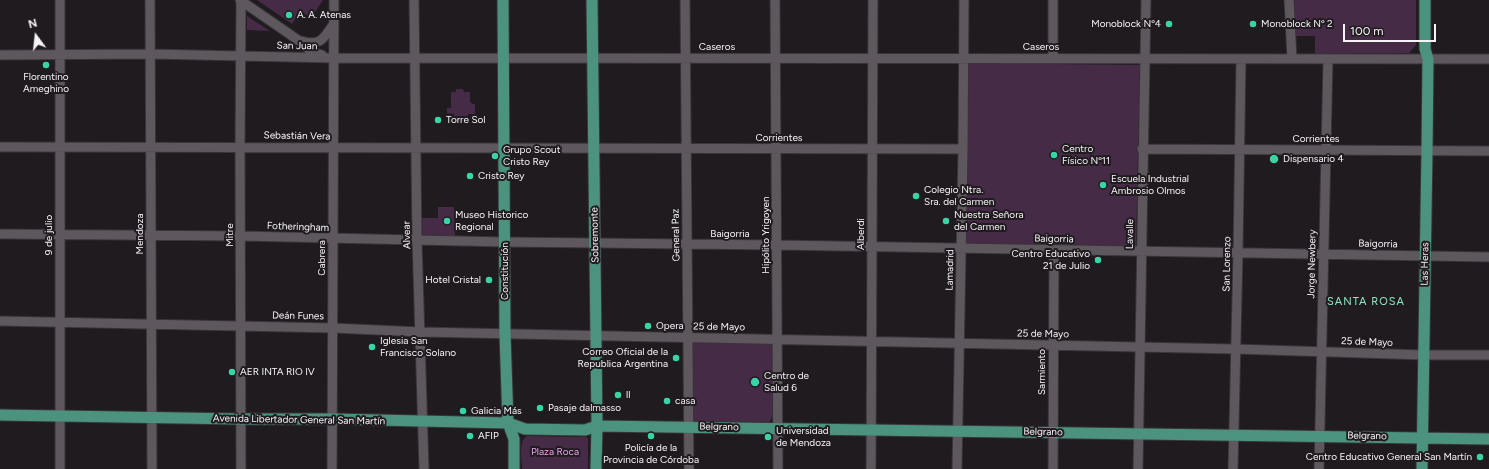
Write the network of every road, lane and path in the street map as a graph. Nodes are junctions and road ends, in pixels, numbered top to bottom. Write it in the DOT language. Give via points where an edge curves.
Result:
graph roads {
  1 [pos="60,0"];
  2 [pos="150,0"];
  3 [pos="240,0"];
  4 [pos="334,0"];
  5 [pos="414,0"];
  6 [pos="503,0"];
  7 [pos="592,0"];
  8 [pos="685,0"];
  9 [pos="775,0"];
  10 [pos="873,0"];
  11 [pos="964,0"];
  12 [pos="1053,0"];
  13 [pos="1146,0"];
  14 [pos="1289,0"];
  15 [pos="1425,0"];
  16 [pos="1432,0"];
  17 [pos="334,24"];
  18 [pos="298,40"];
  19 [pos="151,54"];
  20 [pos="0,55"];
  21 [pos="59,55"];
  22 [pos="241,56"];
  23 [pos="415,57"];
  24 [pos="504,57"];
  25 [pos="593,57"];
  26 [pos="776,57"];
  27 [pos="333,58"];
  28 [pos="686,58"];
  29 [pos="873,58"];
  30 [pos="963,58"];
  31 [pos="1053,58"];
  32 [pos="1145,58"];
  33 [pos="1428,58"];
  34 [pos="1489,58"];
  35 [pos="1241,59"];
  36 [pos="1292,59"];
  37 [pos="1328,59"];
  38 [pos="151,146"];
  39 [pos="240,146"];
  40 [pos="0,147"];
  41 [pos="59,147"];
  42 [pos="332,148"];
  43 [pos="417,148"];
  44 [pos="504,148"];
  45 [pos="594,148"];
  46 [pos="686,148"];
  47 [pos="776,148"];
  48 [pos="872,149"];
  49 [pos="963,149"];
  50 [pos="1142,149"];
  51 [pos="1239,149"];
  52 [pos="1326,150"];
  53 [pos="1427,151"];
  54 [pos="1489,151"];
  55 [pos="0,234"];
  56 [pos="60,235"];
  57 [pos="151,236"];
  58 [pos="241,236"];
  59 [pos="333,239"];
  60 [pos="417,240"];
  61 [pos="505,242"];
  62 [pos="595,243"];
  63 [pos="688,244"];
  64 [pos="777,245"];
  65 [pos="872,247"];
  66 [pos="961,249"];
  67 [pos="1054,250"];
  68 [pos="1141,251"];
  69 [pos="1238,252"];
  70 [pos="1323,255"];
  71 [pos="1426,256"];
  72 [pos="1489,257"];
  73 [pos="0,321"];
  74 [pos="60,322"];
  75 [pos="151,324"];
  76 [pos="242,326"];
  77 [pos="333,328"];
  78 [pos="421,332"];
  79 [pos="505,334"];
  80 [pos="596,335"];
  81 [pos="688,338"];
  82 [pos="776,340"];
  83 [pos="871,342"];
  84 [pos="959,344"];
  85 [pos="1053,345"];
  86 [pos="1140,347"];
  87 [pos="1235,349"];
  88 [pos="1322,351"];
  89 [pos="1424,355"];
  90 [pos="1489,355"];
  91 [pos="0,415"];
  92 [pos="60,415"];
  93 [pos="152,418"];
  94 [pos="241,419"];
  95 [pos="333,419"];
  96 [pos="423,422"];
  97 [pos="508,423"];
  98 [pos="597,426"];
  99 [pos="689,427"];
  100 [pos="778,428"];
  101 [pos="871,430"];
  102 [pos="958,430"];
  103 [pos="1054,432"];
  104 [pos="1138,434"];
  105 [pos="1234,435"];
  106 [pos="1319,436"];
  107 [pos="1422,437"];
  108 [pos="1489,439"];
  109 [pos="60,469"];
  110 [pos="152,469"];
  111 [pos="241,469"];
  112 [pos="332,469"];
  113 [pos="424,469"];
  114 [pos="514,469"];
  115 [pos="596,469"];
  116 [pos="689,469"];
  117 [pos="778,469"];
  118 [pos="871,469"];
  119 [pos="957,469"];
  120 [pos="1053,469"];
  121 [pos="1138,469"];
  122 [pos="1233,469"];
  123 [pos="1319,469"];
  124 [pos="1422,469"];
  1 -- 21 [label="street, 9 de julio"];
  2 -- 19 [label="street, Mendoza"];
  3 -- 18 [label="street"];
  3 -- 22 [label="street, Mitre"];
  4 -- 17 [label="street, Cabrera"];
  5 -- 23 [label="street, Alvear"];
  6 -- 24 [label="main road, Constitución"];
  7 -- 25 [label="main road, Sobremonte"];
  8 -- 28 [label="street, General Paz"];
  9 -- 26 [label="street, Hipólito Yrigoyen"];
  10 -- 29 [label="street, Alberdi"];
  11 -- 30 [label="street, Lamadrid"];
  12 -- 31 [label="street"];
  13 -- 32 [label="street, Lavalle"];
  14 -- 36 [label="street"];
  15 -- 33 [label="main road, Las Heras" via="1424,49"];
  16 -- 33 [label="main road, Las Heras" via="1432,49"];
  17 -- 18 [label="street" via="319,42 313,44"];
  17 -- 27 [label="street, Cabrera"];
  18 -- 27 [label="street" via="312,52"];
  19 -- 21 [label="street, San Juan"];
  19 -- 22 [label="street, San Juan"];
  19 -- 38 [label="street, Mendoza"];
  20 -- 21 [label="street, San Juan"];
  21 -- 41 [label="street, 9 de julio"];
  22 -- 27 [label="street, San Juan"];
  22 -- 39 [label="street, Mitre"];
  23 -- 24 [label="street, San Juan"];
  23 -- 27 [label="street, San Juan"];
  23 -- 43 [label="street, Alvear"];
  24 -- 25 [label="street, San Juan"];
  24 -- 44 [label="main road, Constitución"];
  25 -- 28 [label="street, Caseros"];
  25 -- 45 [label="main road, Sobremonte"];
  26 -- 28 [label="street, Caseros"];
  26 -- 29 [label="street, Caseros"];
  26 -- 47 [label="street, Hipólito Yrigoyen"];
  27 -- 42 [label="street, Cabrera"];
  28 -- 46 [label="street, General Paz"];
  29 -- 30 [label="street, Caseros"];
  29 -- 48 [label="street, Alberdi"];
  30 -- 31 [label="street, Caseros"];
  30 -- 49 [label="street, Lamadrid"];
  31 -- 32 [label="street, Caseros"];
  32 -- 35 [label="street, Caseros"];
  32 -- 50 [label="street, Lavalle"];
  33 -- 34 [label="street, Caseros"];
  33 -- 37 [label="street, Caseros"];
  33 -- 53 [label="main road, Las Heras"];
  35 -- 36 [label="street, Caseros"];
  35 -- 51 [label="street, San Lorenzo"];
  36 -- 37 [label="street, Caseros"];
  37 -- 52 [label="street, Jorge Newbery"];
  38 -- 39 [label="street, Sebastián Vera"];
  38 -- 41 [label="street, Sebastián Vera"];
  38 -- 57 [label="street, Mendoza"];
  39 -- 42 [label="street, Sebastián Vera"];
  39 -- 58 [label="street, Mitre"];
  40 -- 41 [label="street, Sebastián Vera"];
  41 -- 56 [label="street, 9 de julio"];
  42 -- 43 [label="street, Sebastián Vera"];
  42 -- 59 [label="street, Cabrera"];
  43 -- 44 [label="street, Sebastián Vera"];
  43 -- 60 [label="street, Alvear"];
  44 -- 45 [label="street, Sebastián Vera"];
  44 -- 61 [label="main road, Constitución"];
  45 -- 46 [label="street, Corrientes"];
  45 -- 62 [label="main road, Sobremonte"];
  46 -- 47 [label="street, Corrientes"];
  46 -- 63 [label="street, General Paz"];
  47 -- 48 [label="street, Corrientes"];
  47 -- 64 [label="street, Hipólito Yrigoyen"];
  48 -- 49 [label="street, Corrientes"];
  48 -- 65 [label="street, Alberdi"];
  49 -- 66 [label="street, Lamadrid"];
  50 -- 51 [label="street, Corrientes"];
  50 -- 68 [label="street, Lavalle"];
  51 -- 52 [label="street, Corrientes"];
  51 -- 69 [label="street, San Lorenzo"];
  52 -- 53 [label="street, Corrientes"];
  52 -- 70 [label="street, Jorge Newbery"];
  53 -- 54 [label="street, Corrientes"];
  53 -- 71 [label="main road, Las Heras"];
  55 -- 56 [label="street, Fotheringham"];
  56 -- 57 [label="street, Fotheringham"];
  56 -- 74 [label="street, 9 de julio"];
  57 -- 58 [label="street, Fotheringham"];
  57 -- 75 [label="street, Mendoza"];
  58 -- 59 [label="street, Fotheringham"];
  58 -- 76 [label="street, Mitre"];
  59 -- 60 [label="street, Fotheringham"];
  59 -- 77 [label="street, Cabrera"];
  60 -- 61 [label="street, Fotheringham"];
  60 -- 78 [label="street, Alvear"];
  61 -- 62 [label="street, Fotheringham"];
  61 -- 79 [label="main road, Constitución"];
  62 -- 63 [label="street, Baigorria"];
  62 -- 80 [label="main road, Sobremonte"];
  63 -- 64 [label="street, Baigorria"];
  63 -- 81 [label="street, General Paz"];
  64 -- 65 [label="street, Baigorria"];
  64 -- 82 [label="street, Hipólito Yrigoyen"];
  65 -- 66 [label="street, Baigorria"];
  65 -- 83 [label="street, Alberdi"];
  66 -- 67 [label="street, Baigorria"];
  66 -- 84 [label="street, Lamadrid"];
  67 -- 68 [label="street, Baigorria"];
  67 -- 85 [label="street, Sarmiento"];
  68 -- 69 [label="street, Baigorria"];
  68 -- 86 [label="street, Lavalle"];
  69 -- 70 [label="street, Baigorria"];
  69 -- 87 [label="street, San Lorenzo"];
  70 -- 71 [label="street, Baigorria"];
  70 -- 88 [label="street, Jorge Newbery"];
  71 -- 72 [label="street, Baigorria"];
  71 -- 89 [label="main road, Las Heras"];
  73 -- 74 [label="street, Deán Funes"];
  74 -- 75 [label="street, Deán Funes"];
  74 -- 92 [label="street, 9 de julio"];
  75 -- 76 [label="street, Deán Funes"];
  75 -- 93 [label="street, Mendoza"];
  76 -- 77 [label="street, Deán Funes"];
  76 -- 94 [label="street, Mitre"];
  77 -- 78 [label="street, Deán Funes"];
  77 -- 95 [label="street, Cabrera"];
  78 -- 79 [label="street, Deán Funes"];
  78 -- 96 [label="street, Alvear"];
  79 -- 80 [label="street, Deán Funes"];
  79 -- 97 [label="main road, Constitución"];
  80 -- 81 [label="street, 25 de Mayo"];
  80 -- 98 [label="main road, Sobremonte"];
  81 -- 82 [label="street, 25 de Mayo"];
  81 -- 99 [label="street, General Paz"];
  82 -- 83 [label="street, 25 de Mayo"];
  82 -- 100 [label="street, Hipólito Yrigoyen"];
  83 -- 84 [label="street, 25 de Mayo"];
  83 -- 101 [label="street, Alberdi"];
  84 -- 85 [label="street, 25 de Mayo"];
  84 -- 102 [label="street, Lamadrid"];
  85 -- 86 [label="street, 25 de Mayo"];
  85 -- 103 [label="street, Sarmiento"];
  86 -- 87 [label="street, 25 de Mayo"];
  86 -- 104 [label="street, Lavalle"];
  87 -- 88 [label="street, 25 de Mayo"];
  87 -- 105 [label="street, San Lorenzo"];
  88 -- 89 [label="street, 25 de Mayo"];
  88 -- 106 [label="street, Jorge Newbery"];
  89 -- 90 [label="street, 25 de Mayo"];
  89 -- 107 [label="main road, Las Heras"];
  91 -- 92 [label="main road, Avenida Libertador General San Martín"];
  92 -- 93 [label="main road, Avenida Libertador General San Martín"];
  92 -- 109 [label="street, 9 de julio"];
  93 -- 94 [label="main road, Avenida Libertador General San Martín"];
  93 -- 110 [label="street, Mendoza"];
  94 -- 95 [label="main road, Avenida Libertador General San Martín"];
  94 -- 111 [label="street, Mitre"];
  95 -- 96 [label="main road, Avenida Libertador General San Martín"];
  95 -- 112 [label="street, Cabrera"];
  96 -- 97 [label="main road, Avenida Libertador General San Martín"];
  96 -- 113 [label="street, Alvear"];
  97 -- 98 [label="main road, Avenida Libertador General San Martín" via="525,429 585,430"];
  97 -- 114 [label="main road, Constitución" via="514,439"];
  98 -- 99 [label="main road, Belgrano"];
  98 -- 115 [label="main road, Sobremonte"];
  99 -- 100 [label="main road, Belgrano"];
  99 -- 116 [label="street, General Paz"];
  100 -- 101 [label="main road, Belgrano"];
  100 -- 117 [label="street, Hipólito Yrigoyen"];
  101 -- 102 [label="main road, Belgrano"];
  101 -- 118 [label="street, Alberdi"];
  102 -- 103 [label="main road, Belgrano"];
  102 -- 119 [label="street, Lamadrid"];
  103 -- 104 [label="main road, Belgrano"];
  103 -- 120 [label="street, Sarmiento"];
  104 -- 105 [label="main road, Belgrano"];
  104 -- 121 [label="street, Lavalle"];
  105 -- 106 [label="main road, Belgrano"];
  105 -- 122 [label="street, San Lorenzo"];
  106 -- 107 [label="main road, Belgrano"];
  106 -- 123 [label="street, Jorge Newbery"];
  107 -- 108 [label="main road, Belgrano"];
  107 -- 124 [label="main road, Las Heras"];
}
